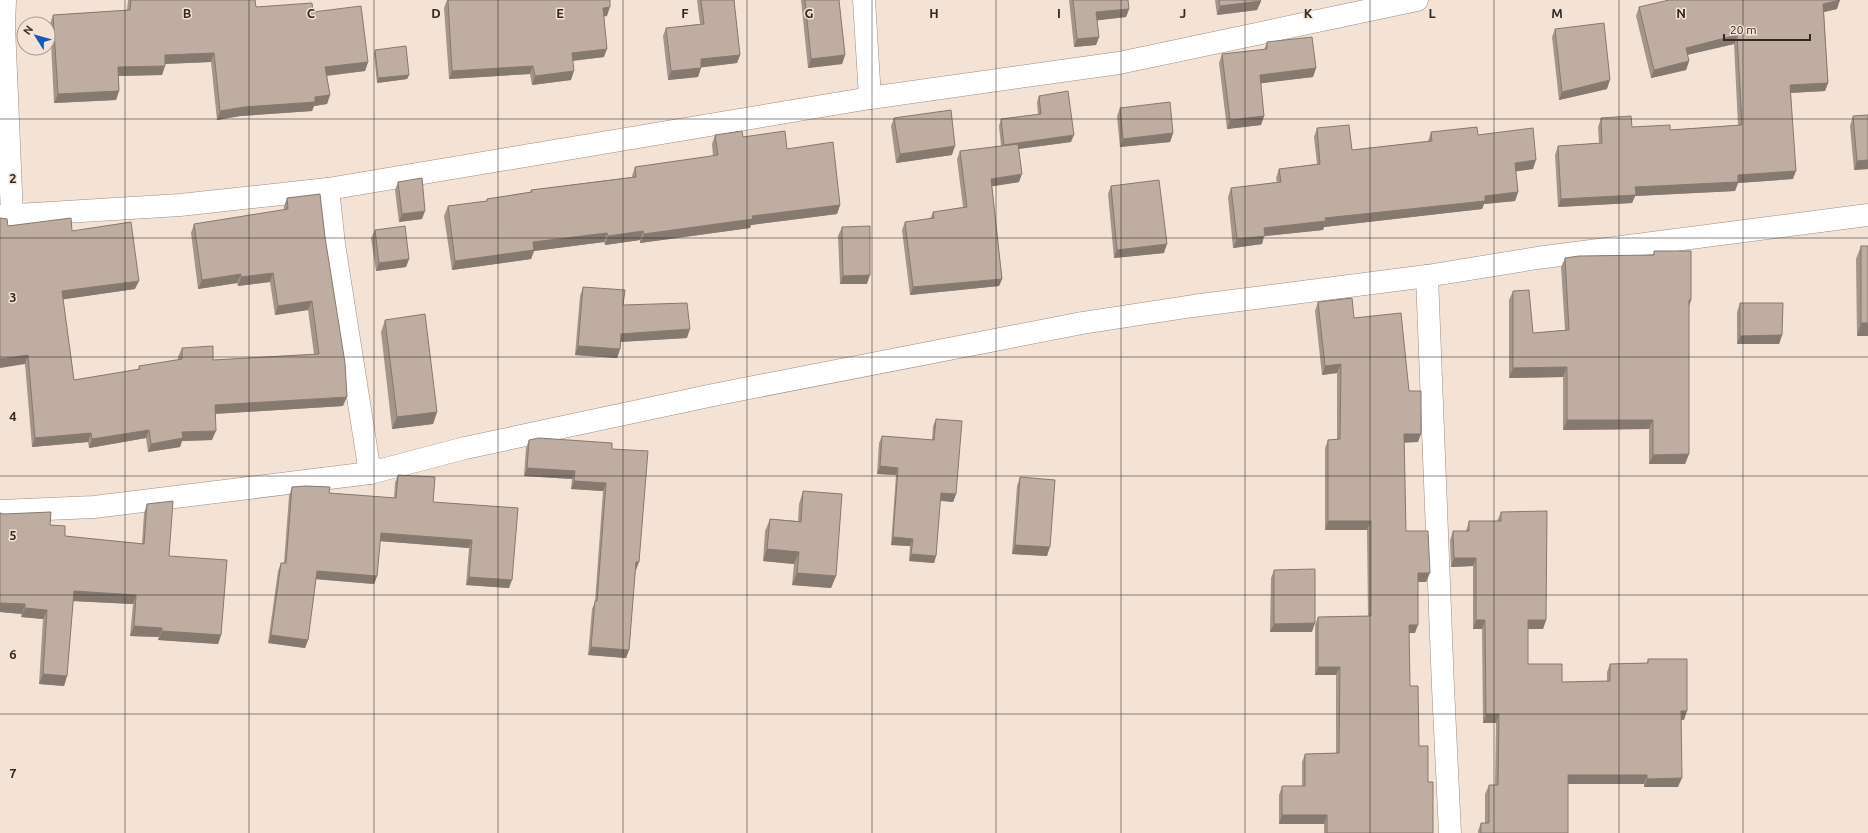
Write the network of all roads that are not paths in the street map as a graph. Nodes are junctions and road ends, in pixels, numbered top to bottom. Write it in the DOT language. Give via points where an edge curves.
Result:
graph roads {
  1 [pos="5,0"];
  2 [pos="864,0"];
  3 [pos="1417,0"];
  4 [pos="870,98"];
  5 [pos="328,189"];
  6 [pos="1868,215"];
  7 [pos="6,216"];
  8 [pos="1427,276"];
  9 [pos="370,473"];
  10 [pos="0,511"];
  11 [pos="1450,833"];
  1 -- 7 [label="street"];
  2 -- 4 [label="street"];
  3 -- 4 [label="street" via="1119,62"];
  4 -- 5 [label="street"];
  5 -- 7 [label="street" via="180,205"];
  5 -- 9 [label="street" via="334,244"];
  6 -- 8 [label="street" via="1537,258"];
  8 -- 9 [label="street" via="1082,323 711,396 465,448"];
  8 -- 11 [label="street"];
  9 -- 10 [label="street" via="94,507"];
}
